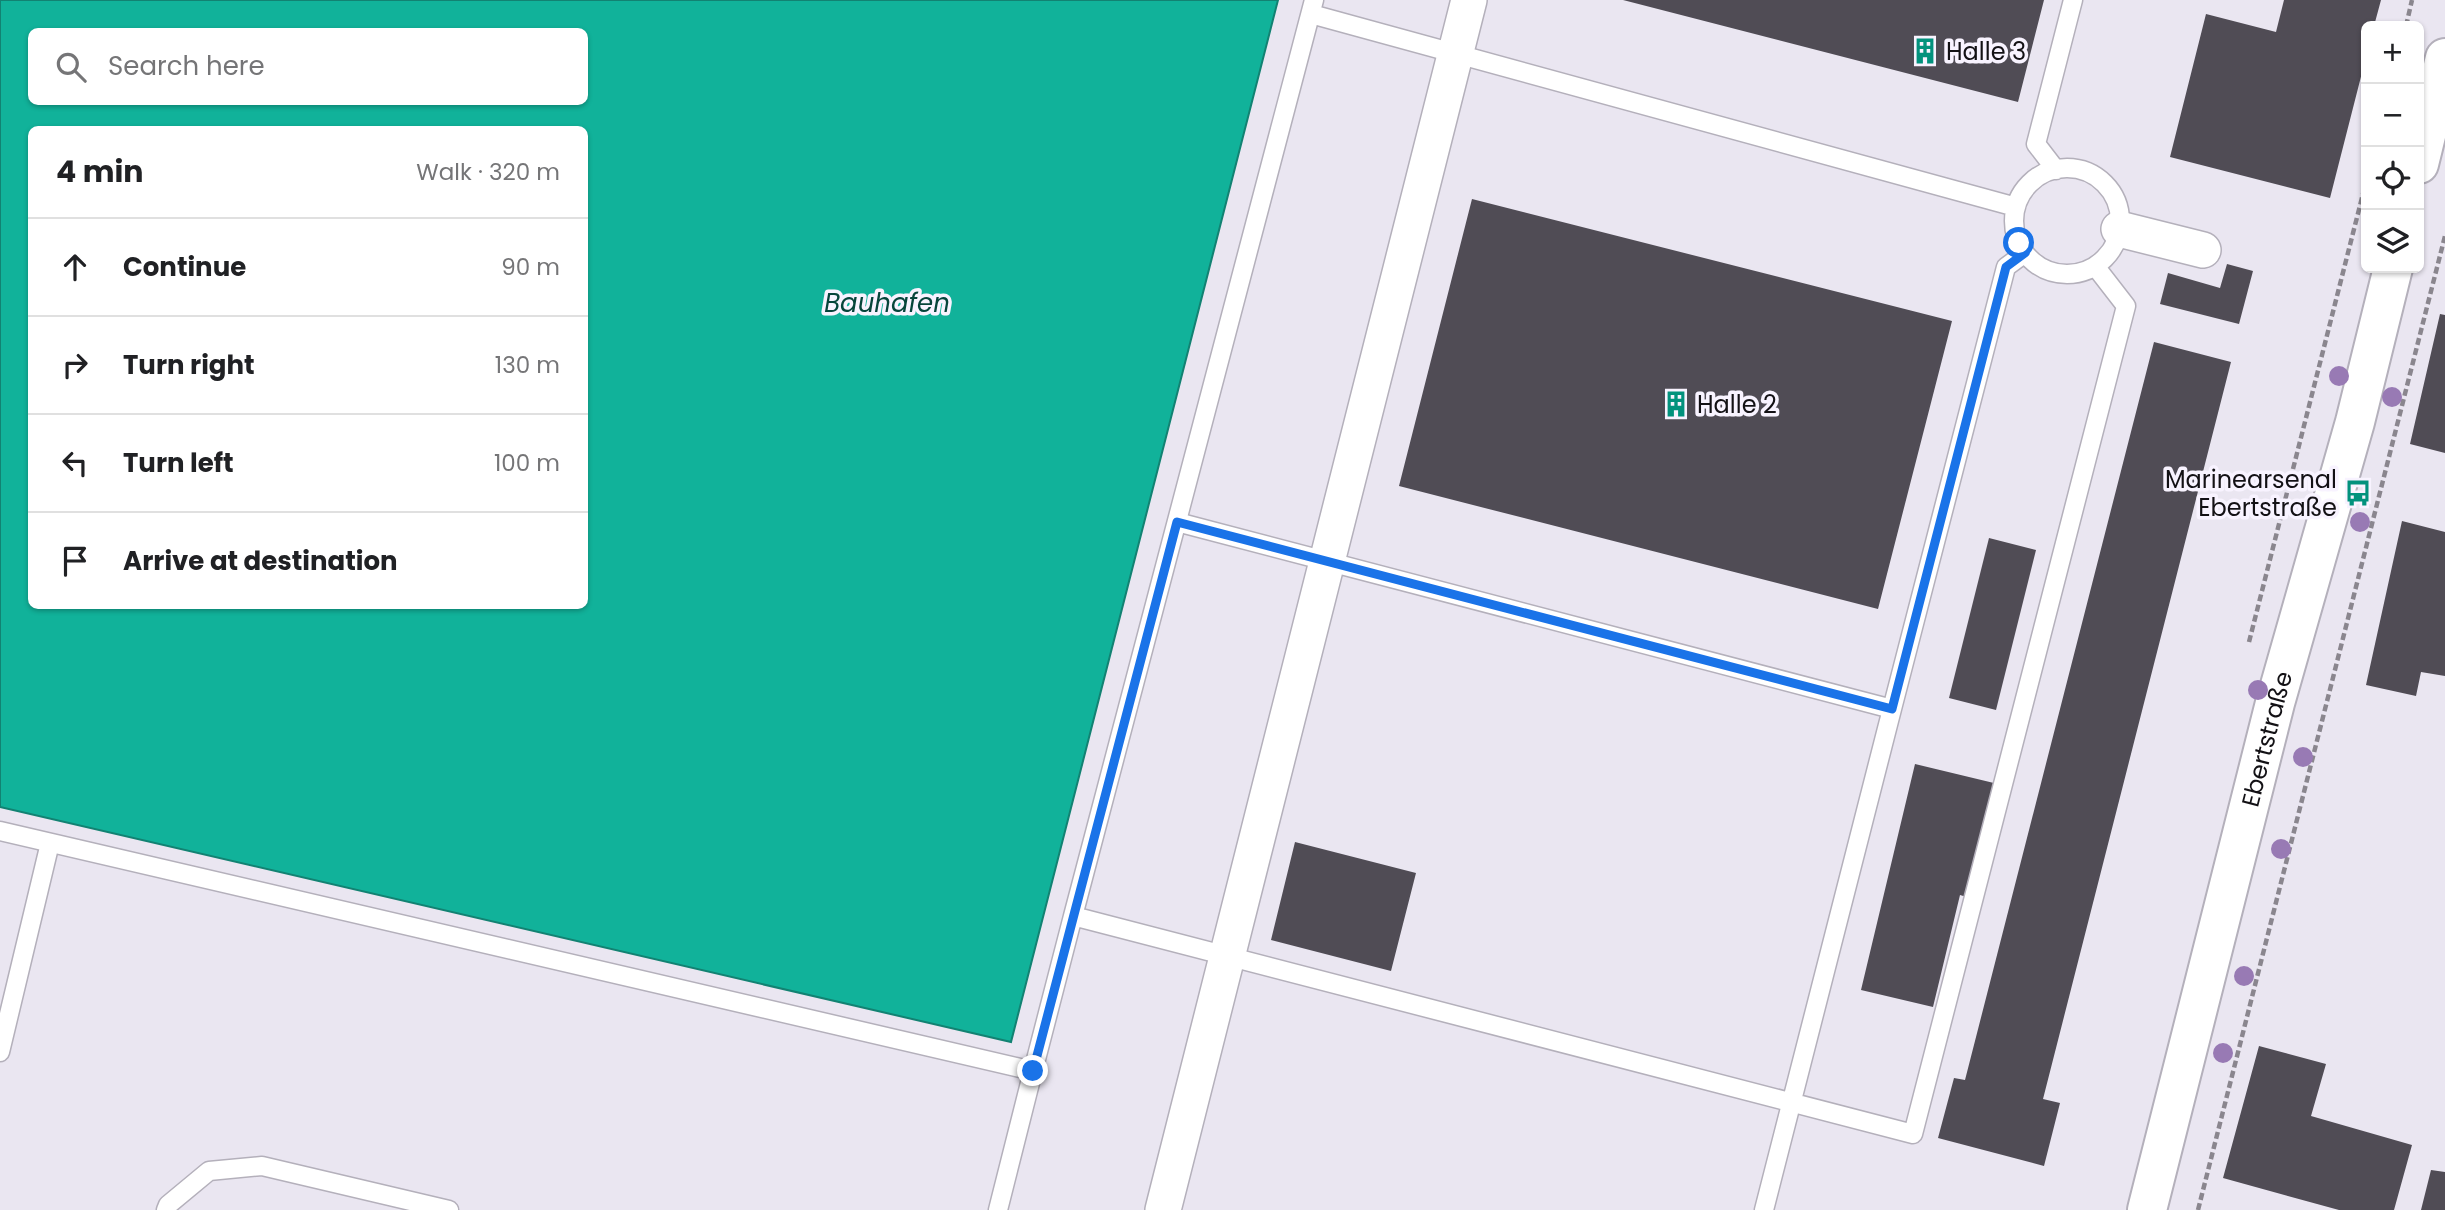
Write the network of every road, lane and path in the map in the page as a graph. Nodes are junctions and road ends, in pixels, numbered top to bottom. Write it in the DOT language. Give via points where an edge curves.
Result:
graph roads {
  1 [pos="1469,0"];
  2 [pos="2073,0"];
  3 [pos="2412,0"];
  4 [pos="1312,7"];
  5 [pos="2407,21"];
  6 [pos="1456,52"];
  7 [pos="2445,58"];
  8 [pos="2423,147"];
  9 [pos="2056,170"];
  10 [pos="2016,207"];
  11 [pos="2119,229"];
  12 [pos="2445,236"];
  13 [pos="2203,250"];
  14 [pos="2025,253"];
  15 [pos="2095,266"];
  16 [pos="2392,273"];
  17 [pos="1177,522"];
  18 [pos="1326,562"];
  19 [pos="1892,709"];
  20 [pos="0,831"];
  21 [pos="50,843"];
  22 [pos="1073,916"];
  23 [pos="1226,956"];
  24 [pos="0,1052"];
  25 [pos="1033,1071"];
  26 [pos="1791,1102"];
  27 [pos="166,1210"];
  28 [pos="449,1210"];
  29 [pos="998,1210"];
  30 [pos="1163,1210"];
  31 [pos="1764,1210"];
  32 [pos="2147,1210"];
  33 [pos="2198,1210"];
  1 -- 6 [label="street"];
  2 -- 9 [label="lane" via="2036,144"];
  3 -- 5 [label="path"];
  4 -- 6 [label="lane"];
  4 -- 17 [label="lane"];
  6 -- 10 [label="lane"];
  6 -- 18 [label="street"];
  7 -- 8 [label="street"];
  9 -- 10 [label="lane" via="2031,183"];
  9 -- 11 [label="lane" via="2089,173 2104,183 2114,197"];
  10 -- 14 [label="lane" via="2015,231"];
  11 -- 13 [label="street"];
  11 -- 15 [label="lane" via="2107,257"];
  12 -- 33 [label="path"];
  14 -- 15 [label="lane" via="2036,264 2058,273 2081,273"];
  14 -- 19 [label="lane" via="2006,267"];
  15 -- 26 [label="lane" via="2126,306 1913,1135"];
  16 -- 32 [label="street, Ebertstraße" via="2275,703"];
  17 -- 18 [label="lane"];
  17 -- 22 [label="lane"];
  18 -- 19 [label="lane"];
  18 -- 23 [label="street"];
  19 -- 26 [label="lane"];
  20 -- 21 [label="lane"];
  21 -- 24 [label="lane"];
  21 -- 25 [label="lane"];
  22 -- 23 [label="lane"];
  22 -- 25 [label="lane"];
  23 -- 26 [label="lane"];
  23 -- 30 [label="street"];
  25 -- 29 [label="lane"];
  26 -- 31 [label="lane"];
  27 -- 28 [label="lane" via="209,1171 262,1166"];
}
